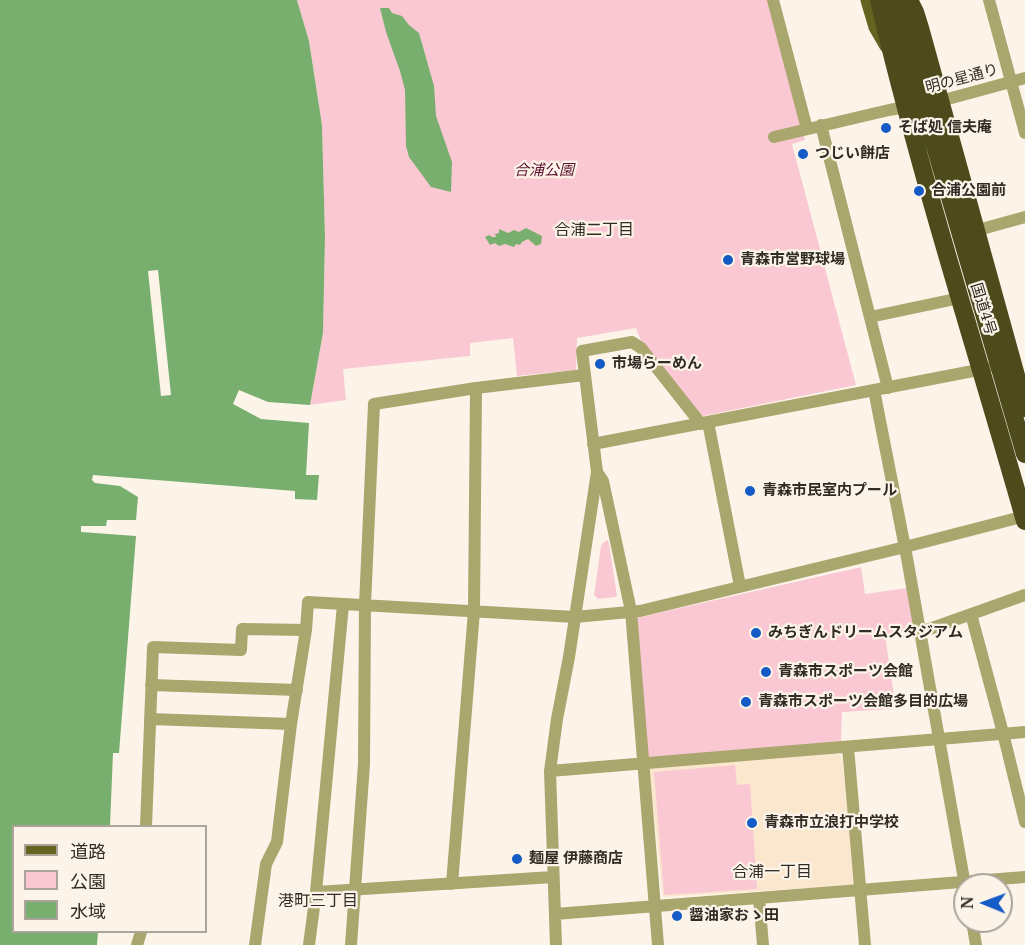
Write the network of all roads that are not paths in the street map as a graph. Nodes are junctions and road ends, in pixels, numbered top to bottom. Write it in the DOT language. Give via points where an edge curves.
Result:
graph roads {
  1 [pos="773,0"];
  2 [pos="868,0"];
  3 [pos="879,0"];
  4 [pos="896,0"];
  5 [pos="909,0"];
  6 [pos="989,0"];
  7 [pos="892,57"];
  8 [pos="1025,78"];
  9 [pos="1011,82"];
  10 [pos="923,105"];
  11 [pos="821,125"];
  12 [pos="807,129"];
  13 [pos="1025,133"];
  14 [pos="774,137"];
  15 [pos="1025,217"];
  16 [pos="969,232"];
  17 [pos="960,298"];
  18 [pos="870,317"];
  19 [pos="1004,363"];
  20 [pos="584,375"];
  21 [pos="888,387"];
  22 [pos="476,388"];
  23 [pos="874,390"];
  24 [pos="1025,408"];
  25 [pos="705,423"];
  26 [pos="593,444"];
  27 [pos="1025,454"];
  28 [pos="597,472"];
  29 [pos="1025,518"];
  30 [pos="905,547"];
  31 [pos="740,586"];
  32 [pos="1025,595"];
  33 [pos="343,605"];
  34 [pos="365,605"];
  35 [pos="474,611"];
  36 [pos="630,611"];
  37 [pos="971,614"];
  38 [pos="575,617"];
  39 [pos="306,630"];
  40 [pos="921,632"];
  41 [pos="151,685"];
  42 [pos="297,690"];
  43 [pos="150,719"];
  44 [pos="291,724"];
  45 [pos="1025,732"];
  46 [pos="1003,733"];
  47 [pos="939,739"];
  48 [pos="848,747"];
  49 [pos="643,764"];
  50 [pos="550,771"];
  51 [pos="1025,822"];
  52 [pos="146,825"];
  53 [pos="963,873"];
  54 [pos="553,877"];
  55 [pos="452,884"];
  56 [pos="953,885"];
  57 [pos="355,890"];
  58 [pos="860,890"];
  59 [pos="316,892"];
  60 [pos="759,898"];
  61 [pos="655,906"];
  62 [pos="555,914"];
  63 [pos="255,945"];
  64 [pos="309,945"];
  65 [pos="351,945"];
  66 [pos="556,945"];
  67 [pos="658,945"];
  68 [pos="763,945"];
  69 [pos="865,945"];
  1 -- 12 [label="street"];
  2 -- 7 [label="main road" via="876,27"];
  3 -- 7 [label="highway"];
  4 -- 10 [label="highway"];
  5 -- 10 [label="highway" via="920,28"];
  6 -- 9 [label="street"];
  7 -- 10 [label="highway"];
  8 -- 9 [label="street, 明の星通り"];
  9 -- 10 [label="street, 明の星通り"];
  9 -- 13 [label="street"];
  10 -- 11 [label="street, 明の星通り"];
  10 -- 16 [label="highway"];
  10 -- 17 [label="highway, 国道4号"];
  11 -- 12 [label="street, 明の星通り"];
  11 -- 18 [label="street"];
  12 -- 14 [label="street, 明の星通り"];
  15 -- 16 [label="street"];
  16 -- 19 [label="highway"];
  17 -- 18 [label="street"];
  17 -- 19 [label="highway, 国道4号"];
  18 -- 21 [label="street"];
  19 -- 21 [label="street"];
  19 -- 24 [label="highway"];
  19 -- 27 [label="highway, 国道4号"];
  19 -- 29 [label="highway, 国道4号"];
  20 -- 22 [label="street"];
  20 -- 25 [label="street" via="582,351 632,342"];
  20 -- 26 [label="street"];
  21 -- 23 [label="street"];
  22 -- 34 [label="street" via="375,404"];
  22 -- 35 [label="street"];
  23 -- 25 [label="street"];
  23 -- 30 [label="street"];
  25 -- 26 [label="street"];
  25 -- 31 [label="street"];
  26 -- 28 [label="street"];
  28 -- 36 [label="street" via="603,481"];
  28 -- 38 [label="street"];
  29 -- 30 [label="street"];
  30 -- 31 [label="street"];
  30 -- 40 [label="street"];
  31 -- 36 [label="street"];
  32 -- 37 [label="street"];
  33 -- 34 [label="street"];
  33 -- 39 [label="street" via="308,602"];
  33 -- 59 [label="street"];
  34 -- 35 [label="street"];
  34 -- 57 [label="street" via="364,764"];
  35 -- 38 [label="street"];
  35 -- 55 [label="street"];
  36 -- 38 [label="street"];
  36 -- 49 [label="street"];
  37 -- 40 [label="street"];
  37 -- 46 [label="street"];
  38 -- 50 [label="street"];
  39 -- 41 [label="street" via="242,629 241,650 153,646"];
  39 -- 42 [label="street"];
  40 -- 47 [label="street"];
  41 -- 42 [label="street"];
  41 -- 43 [label="street"];
  42 -- 44 [label="street"];
  43 -- 44 [label="street"];
  43 -- 52 [label="street"];
  44 -- 63 [label="street" via="277,842 266,864"];
  45 -- 46 [label="street"];
  46 -- 47 [label="street"];
  46 -- 51 [label="street"];
  47 -- 48 [label="street"];
  47 -- 53 [label="street"];
  48 -- 49 [label="street"];
  48 -- 58 [label="street"];
  49 -- 50 [label="street"];
  49 -- 61 [label="street"];
  50 -- 54 [label="street"];
  54 -- 55 [label="street"];
  54 -- 62 [label="street"];
  55 -- 57 [label="street"];
  56 -- 58 [label="street"];
  57 -- 59 [label="street"];
  57 -- 65 [label="street"];
  58 -- 60 [label="street"];
  58 -- 69 [label="street"];
  59 -- 64 [label="street"];
  60 -- 61 [label="street"];
  60 -- 68 [label="street"];
  61 -- 62 [label="street"];
  61 -- 67 [label="street"];
  62 -- 66 [label="street"];
}
